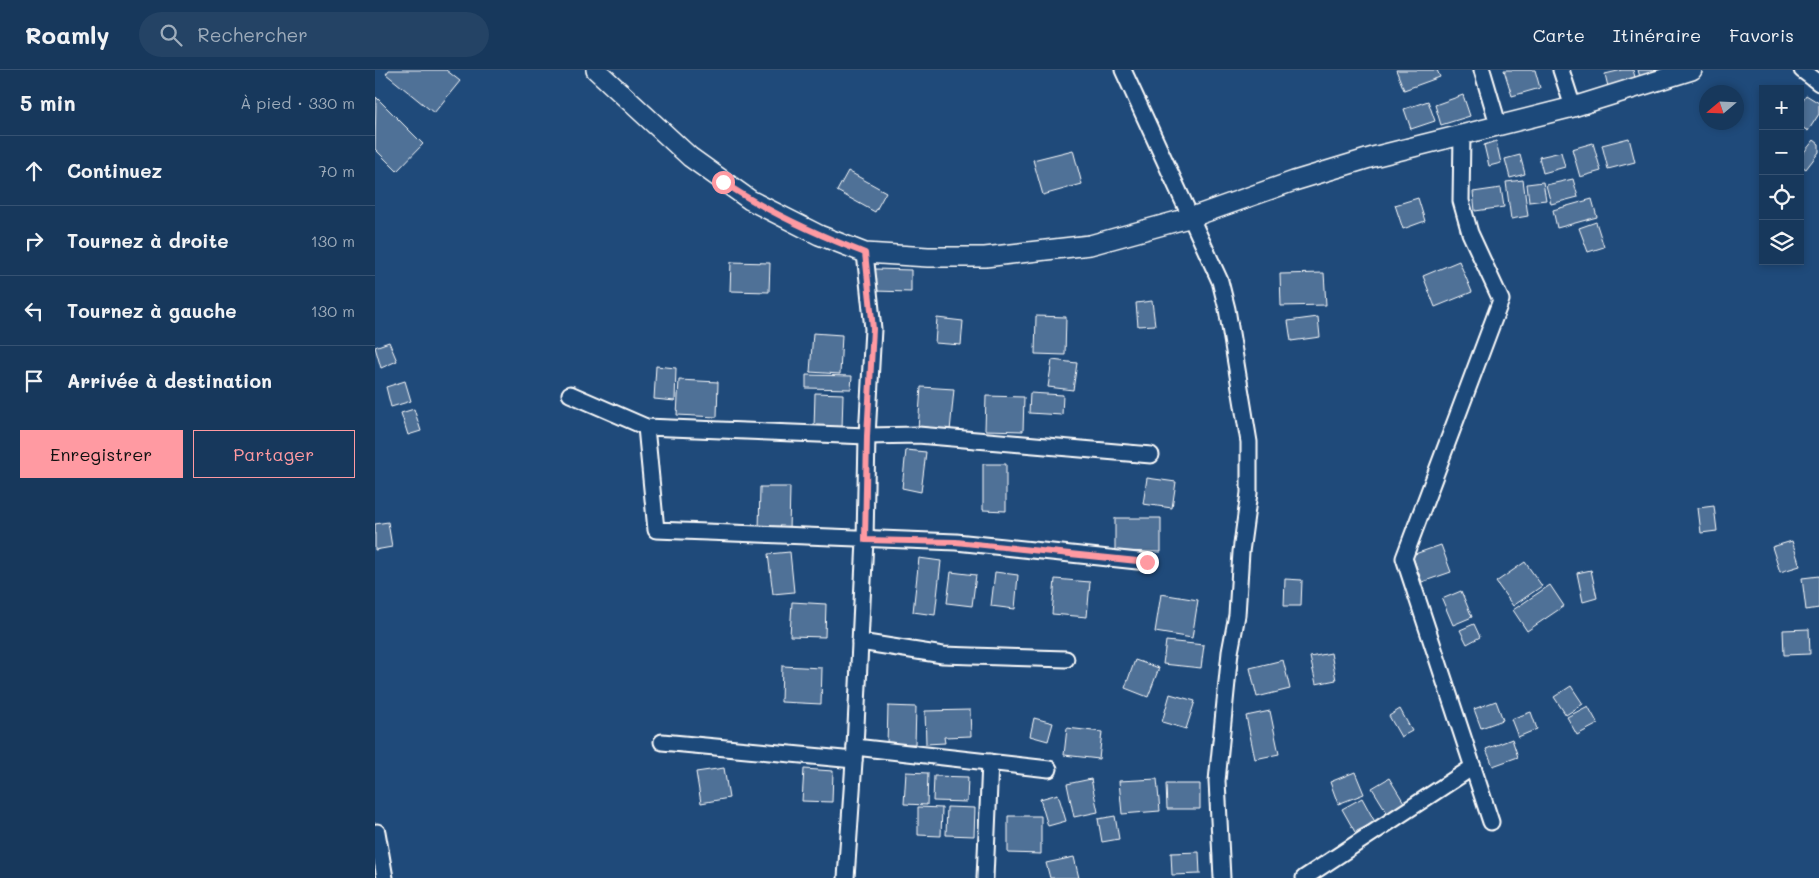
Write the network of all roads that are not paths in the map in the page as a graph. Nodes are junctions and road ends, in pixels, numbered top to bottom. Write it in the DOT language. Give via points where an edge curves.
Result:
graph roads {
  1 [pos="597,70"];
  2 [pos="1123,70"];
  3 [pos="1482,70"];
  4 [pos="1561,70"];
  5 [pos="1692,70"];
  6 [pos="1802,70"];
  7 [pos="1819,83"];
  8 [pos="1573,107"];
  9 [pos="1498,124"];
  10 [pos="1462,135"];
  11 [pos="1192,217"];
  12 [pos="865,253"];
  13 [pos="570,394"];
  14 [pos="646,427"];
  15 [pos="867,436"];
  16 [pos="1151,455"];
  17 [pos="865,540"];
  18 [pos="1147,562"];
  19 [pos="860,642"];
  20 [pos="1067,659"];
  21 [pos="663,742"];
  22 [pos="855,753"];
  23 [pos="990,762"];
  24 [pos="1473,767"];
  25 [pos="1049,768"];
  26 [pos="1491,822"];
  27 [pos="377,832"];
  28 [pos="385,878"];
  29 [pos="845,878"];
  30 [pos="985,878"];
  31 [pos="1222,878"];
  32 [pos="1304,878"];
  1 -- 12 [label="street" via="690,158 723,182 750,200 819,235"];
  2 -- 11 [label="street"];
  3 -- 9 [label="street"];
  4 -- 8 [label="street"];
  5 -- 8 [label="street"];
  6 -- 7 [label="street"];
  8 -- 9 [label="street"];
  9 -- 10 [label="street"];
  10 -- 11 [label="street" via="1373,157"];
  10 -- 24 [label="street" via="1461,201 1470,233 1501,300 1404,558"];
  11 -- 12 [label="street" via="1090,245 1013,254 928,257"];
  11 -- 31 [label="street" via="1220,281 1249,442 1249,493 1217,781"];
  12 -- 15 [label="street" via="873,329"];
  13 -- 14 [label="street"];
  14 -- 15 [label="street"];
  14 -- 17 [label="street" via="656,530"];
  15 -- 16 [label="street" via="968,438"];
  15 -- 17 [label="street"];
  17 -- 18 [label="street" via="956,542"];
  17 -- 19 [label="street"];
  19 -- 20 [label="street" via="943,655"];
  19 -- 22 [label="street"];
  21 -- 22 [label="street"];
  22 -- 23 [label="street"];
  22 -- 29 [label="street"];
  23 -- 25 [label="street"];
  23 -- 30 [label="street"];
  24 -- 26 [label="street"];
  24 -- 32 [label="street"];
  27 -- 28 [label="street"];
}
